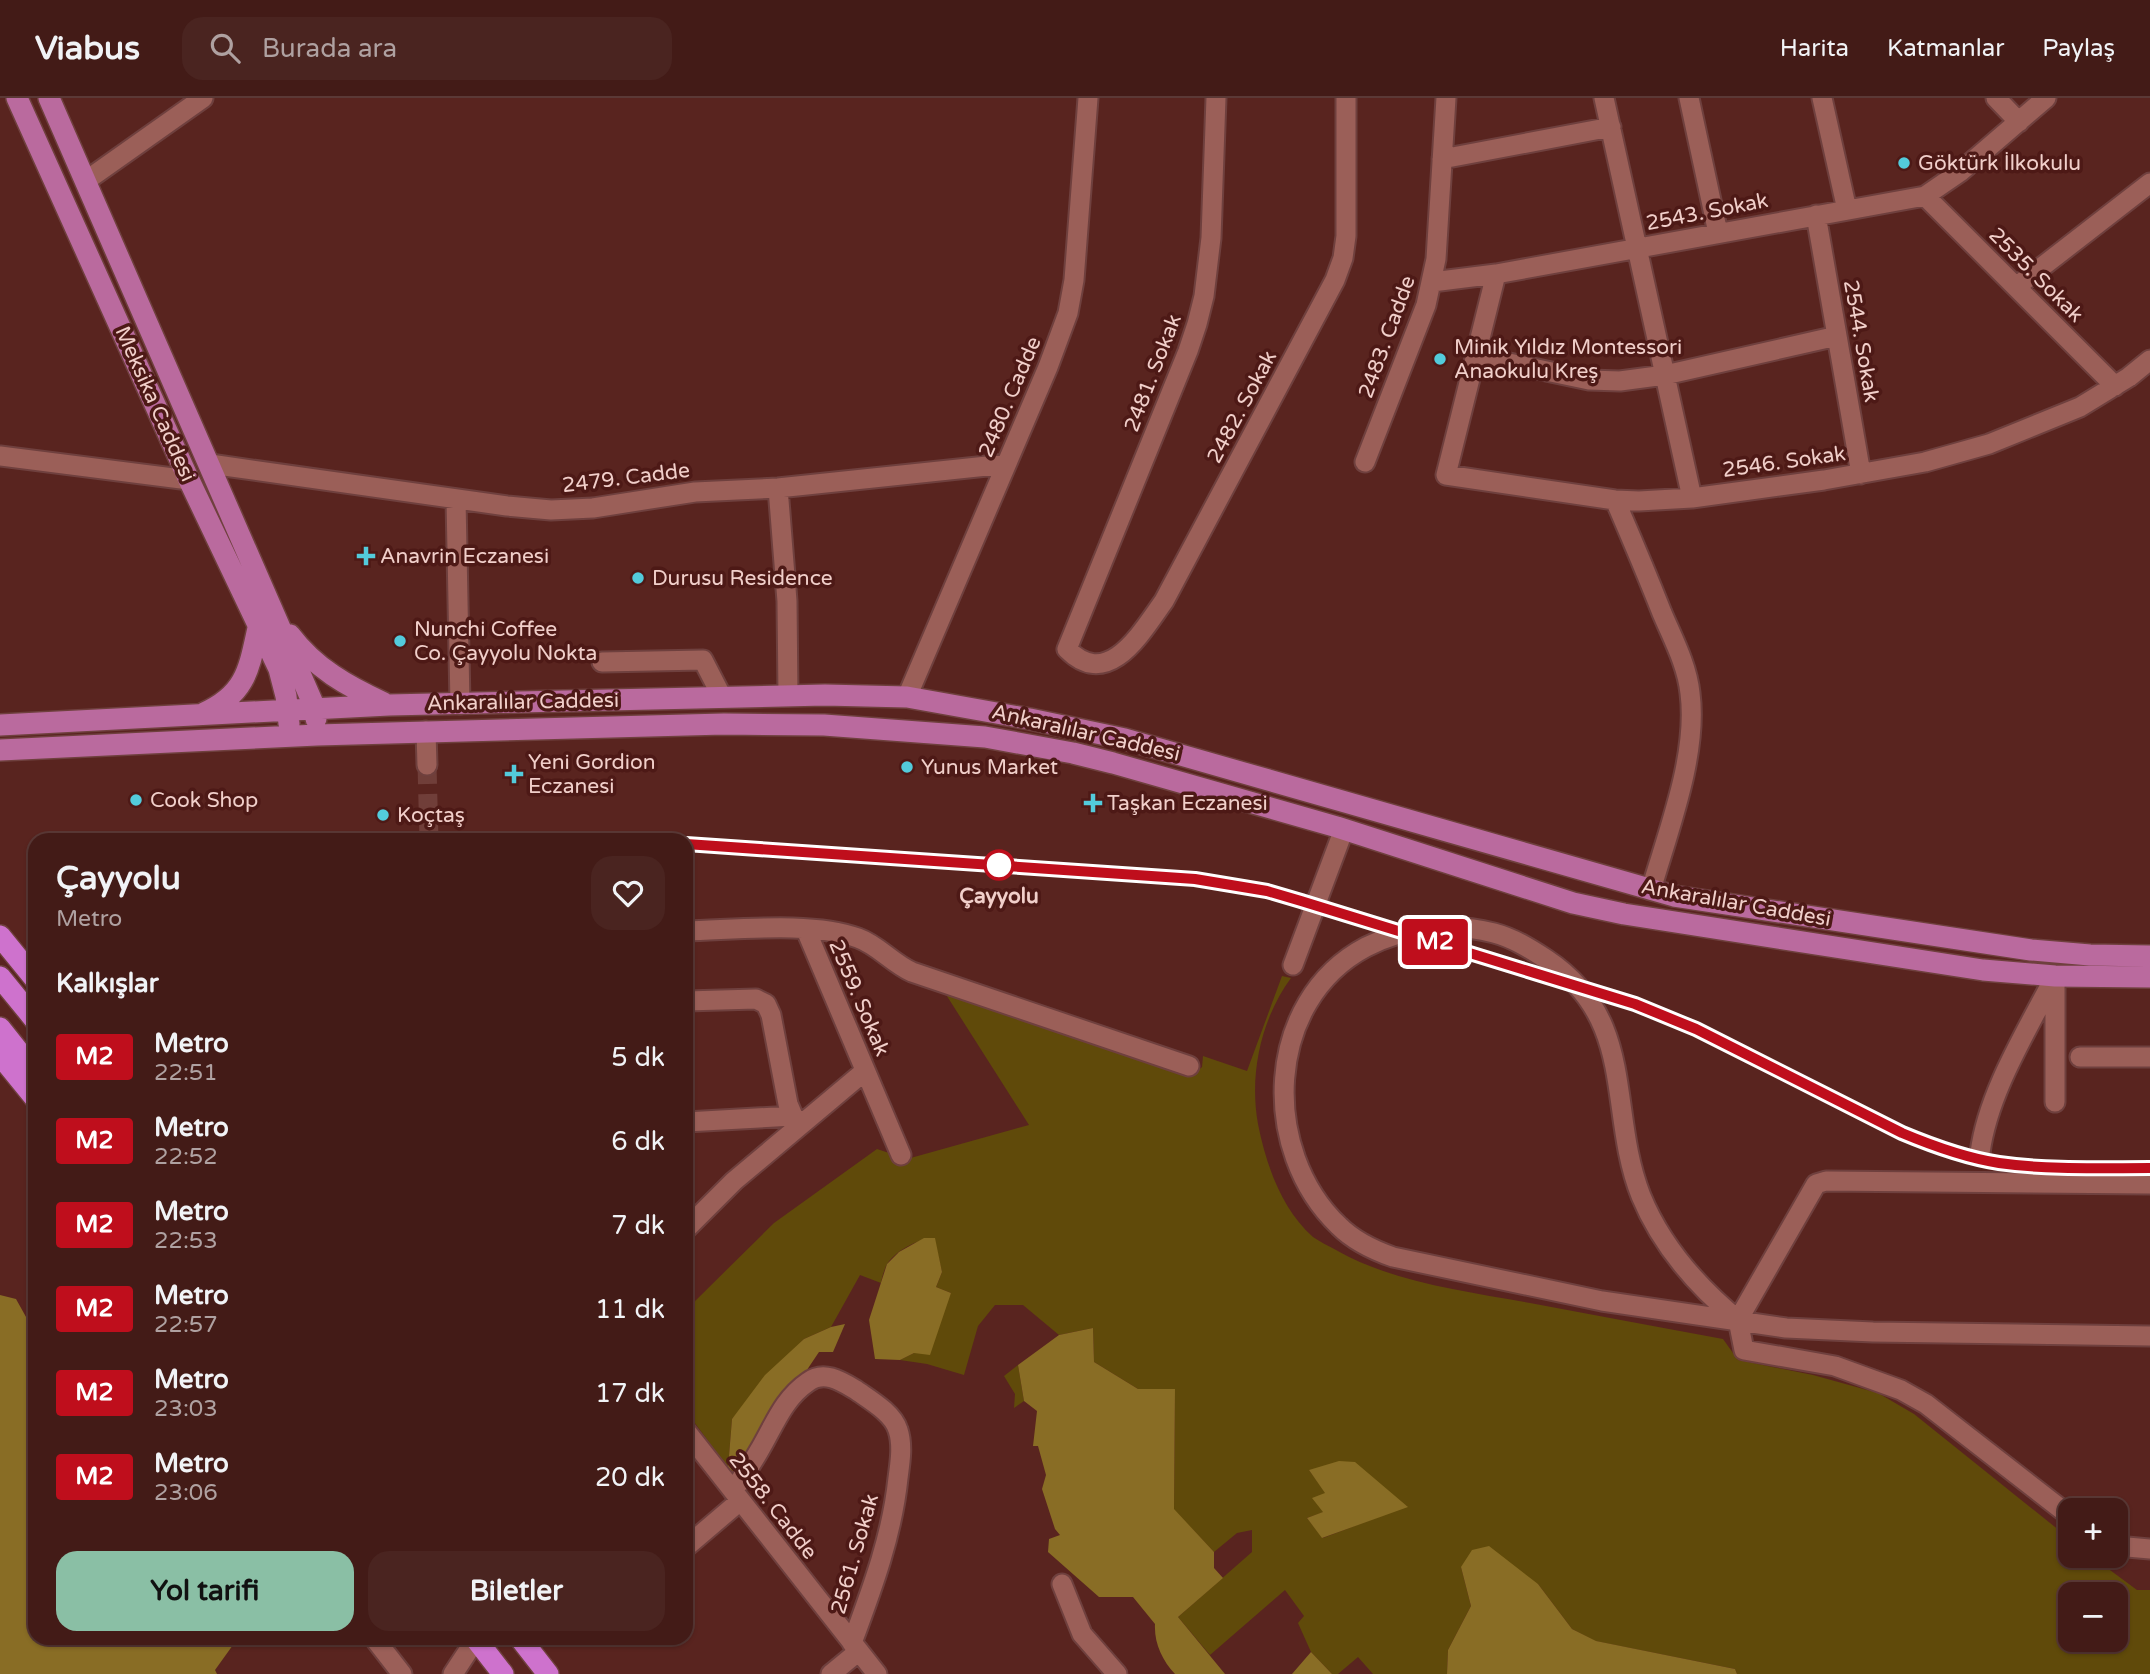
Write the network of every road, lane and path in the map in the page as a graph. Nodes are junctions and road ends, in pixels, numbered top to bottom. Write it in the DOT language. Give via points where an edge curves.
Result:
graph roads {
  1 [pos="17,98"];
  2 [pos="50,98"];
  3 [pos="203,98"];
  4 [pos="1088,98"];
  5 [pos="1216,98"];
  6 [pos="1346,98"];
  7 [pos="1446,98"];
  8 [pos="1604,98"];
  9 [pos="1689,98"];
  10 [pos="1822,98"];
  11 [pos="1996,98"];
  12 [pos="2046,98"];
  13 [pos="2019,122"];
  14 [pos="1611,127"];
  15 [pos="1442,159"];
  16 [pos="87,180"];
  17 [pos="2150,183"];
  18 [pos="1925,195"];
  19 [pos="1847,211"];
  20 [pos="1816,215"];
  21 [pos="1718,233"];
  22 [pos="1637,248"];
  23 [pos="1496,274"];
  24 [pos="1432,282"];
  25 [pos="2016,287"];
  26 [pos="1837,336"];
  27 [pos="1476,356"];
  28 [pos="2150,360"];
  29 [pos="1665,375"];
  30 [pos="2115,386"];
  31 [pos="0,456"];
  32 [pos="1365,462"];
  33 [pos="210,464"];
  34 [pos="1006,464"];
  35 [pos="1861,474"];
  36 [pos="189,480"];
  37 [pos="778,488"];
  38 [pos="1692,498"];
  39 [pos="456,499"];
  40 [pos="1615,500"];
  41 [pos="266,621"];
  42 [pos="1067,649"];
  43 [pos="601,662"];
  44 [pos="788,696"];
  45 [pos="722,697"];
  46 [pos="906,697"];
  47 [pos="425,704"];
  48 [pos="460,704"];
  49 [pos="389,705"];
  50 [pos="315,708"];
  51 [pos="288,710"];
  52 [pos="195,717"];
  53 [pos="0,725"];
  54 [pos="897,729"];
  55 [pos="426,731"];
  56 [pos="317,735"];
  57 [pos="290,737"];
  58 [pos="1152,746"];
  59 [pos="0,750"];
  60 [pos="427,765"];
  61 [pos="1146,773"];
  62 [pos="1344,829"];
  63 [pos="1651,890"];
  64 [pos="1642,918"];
  65 [pos="806,930"];
  66 [pos="693,931"];
  67 [pos="0,936"];
  68 [pos="2150,956"];
  69 [pos="1293,965"];
  70 [pos="28,970"];
  71 [pos="2054,976"];
  72 [pos="0,977"];
  73 [pos="2150,977"];
  74 [pos="693,1001"];
  75 [pos="28,1011"];
  76 [pos="0,1028"];
  77 [pos="0,1055"];
  78 [pos="2080,1057"];
  79 [pos="2150,1057"];
  80 [pos="28,1063"];
  81 [pos="1189,1066"];
  82 [pos="865,1071"];
  83 [pos="28,1089"];
  84 [pos="2054,1102"];
  85 [pos="798,1120"];
  86 [pos="693,1122"];
  87 [pos="1980,1153"];
  88 [pos="901,1155"];
  89 [pos="2150,1184"];
  90 [pos="693,1222"];
  91 [pos="1738,1320"];
  92 [pos="2150,1336"];
  93 [pos="693,1440"];
  94 [pos="736,1496"];
  95 [pos="2058,1507"];
  96 [pos="693,1540"];
  97 [pos="2128,1547"];
  98 [pos="2150,1549"];
  99 [pos="1062,1584"];
  100 [pos="379,1645"];
  101 [pos="471,1645"];
  102 [pos="480,1645"];
  103 [pos="525,1645"];
  104 [pos="856,1647"];
  105 [pos="401,1674"];
  106 [pos="453,1674"];
  107 [pos="503,1674"];
  108 [pos="548,1674"];
  109 [pos="831,1674"];
  110 [pos="877,1674"];
  111 [pos="1116,1674"];
  1 -- 36 [label="main road, Meksika Caddesi"];
  2 -- 16 [label="main road, Meksika Caddesi"];
  3 -- 16 [label="street"];
  4 -- 34 [label="street, 2480. Cadde" via="1068,313"];
  5 -- 42 [label="street, 2481. Sokak" via="1211,238 1197,324"];
  6 -- 42 [label="street, 2482. Sokak" via="1346,236 1330,290 1153,617 1121,654 1103,665 1082,661"];
  7 -- 15 [label="street, 2483. Cadde"];
  8 -- 14 [label="street"];
  9 -- 21 [label="street"];
  10 -- 19 [label="street"];
  11 -- 13 [label="street"];
  12 -- 13 [label="street"];
  13 -- 18 [label="street"];
  14 -- 15 [label="street"];
  14 -- 22 [label="street"];
  15 -- 24 [label="street, 2483. Cadde"];
  16 -- 33 [label="main road, Meksika Caddesi"];
  17 -- 25 [label="street"];
  18 -- 19 [label="street, 2543. Sokak"];
  18 -- 25 [label="street, 2535. Sokak"];
  19 -- 20 [label="street, 2543. Sokak"];
  20 -- 21 [label="street, 2543. Sokak"];
  20 -- 26 [label="street, 2544. Sokak"];
  21 -- 22 [label="street, 2543. Sokak"];
  22 -- 23 [label="street, 2543. Sokak"];
  22 -- 29 [label="street"];
  23 -- 24 [label="street, 2543. Sokak"];
  23 -- 27 [label="street"];
  24 -- 32 [label="street, 2483. Cadde"];
  25 -- 30 [label="street, 2535. Sokak"];
  26 -- 29 [label="street"];
  26 -- 35 [label="street, 2544. Sokak"];
  27 -- 29 [label="street" via="1589,380"];
  27 -- 40 [label="street, 2546. Sokak" via="1446,475"];
  28 -- 30 [label="street, 2546. Sokak"];
  29 -- 38 [label="street"];
  30 -- 35 [label="street, 2546. Sokak" via="2065,414 1989,444"];
  31 -- 36 [label="street"];
  33 -- 39 [label="street, 2479. Cadde"];
  33 -- 41 [label="main road, Meksika Caddesi"];
  34 -- 37 [label="street, 2479. Cadde"];
  34 -- 46 [label="street, 2480. Cadde"];
  35 -- 38 [label="street, 2546. Sokak"];
  36 -- 41 [label="main road, Meksika Caddesi"];
  37 -- 39 [label="street, 2479. Cadde" via="695,492 551,510"];
  37 -- 44 [label="street" via="787,601"];
  38 -- 40 [label="street, 2546. Sokak"];
  39 -- 48 [label="street"];
  40 -- 63 [label="street" via="1680,655 1690,694 1685,762"];
  41 -- 49 [label="main road" via="320,668"];
  41 -- 50 [label="main road, Meksika Caddesi"];
  41 -- 51 [label="main road, Meksika Caddesi"];
  41 -- 52 [label="main road" via="244,682 223,703"];
  43 -- 45 [label="street" via="703,660"];
  44 -- 45 [label="main road, Ankaralılar Caddesi"];
  44 -- 46 [label="main road, Ankaralılar Caddesi"];
  45 -- 48 [label="main road, Ankaralılar Caddesi"];
  46 -- 54 [label="main road"];
  46 -- 58 [label="main road, Ankaralılar Caddesi"];
  47 -- 48 [label="main road, Ankaralılar Caddesi"];
  47 -- 49 [label="main road, Ankaralılar Caddesi"];
  47 -- 55 [label="main road"];
  49 -- 50 [label="main road, Ankaralılar Caddesi"];
  50 -- 51 [label="main road, Ankaralılar Caddesi"];
  50 -- 56 [label="main road, Meksika Caddesi"];
  51 -- 52 [label="main road, Ankaralılar Caddesi"];
  51 -- 57 [label="main road, Meksika Caddesi"];
  52 -- 53 [label="main road, Ankaralılar Caddesi"];
  54 -- 55 [label="main road, Ankaralılar Caddesi" via="724,724"];
  54 -- 61 [label="main road, Ankaralılar Caddesi" via="1029,744"];
  55 -- 56 [label="main road, Ankaralılar Caddesi"];
  55 -- 60 [label="street"];
  56 -- 57 [label="main road, Ankaralılar Caddesi"];
  57 -- 59 [label="main road, Ankaralılar Caddesi"];
  58 -- 61 [label="main road"];
  58 -- 63 [label="main road, Ankaralılar Caddesi"];
  61 -- 62 [label="main road, Ankaralılar Caddesi"];
  62 -- 64 [label="main road, Ankaralılar Caddesi" via="1573,902"];
  62 -- 69 [label="street"];
  63 -- 64 [label="main road"];
  63 -- 68 [label="main road, Ankaralılar Caddesi" via="2031,950"];
  64 -- 71 [label="main road, Ankaralılar Caddesi" via="1983,970"];
  65 -- 66 [label="street, 2559. Sokak"];
  65 -- 81 [label="street" via="855,937 912,972"];
  65 -- 82 [label="street, 2559. Sokak"];
  67 -- 70 [label="highway"];
  71 -- 73 [label="main road, Ankaralılar Caddesi"];
  71 -- 84 [label="street"];
  71 -- 87 [label="street" via="1995,1096"];
  72 -- 75 [label="highway"];
  74 -- 85 [label="street" via="756,999 766,1004 786,1097"];
  76 -- 80 [label="highway"];
  77 -- 83 [label="highway"];
  78 -- 79 [label="street"];
  82 -- 85 [label="street"];
  82 -- 88 [label="street, 2559. Sokak"];
  85 -- 86 [label="street"];
  85 -- 90 [label="street"];
  89 -- 91 [label="street" via="1816,1184"];
  91 -- 91 [label="street" via="1602,1301 1393,1257 1350,1236 1312,1192 1295,1158 1283,1095 1285,1058 1297,1024 1329,975 1381,940 1430,928 1458,927 1510,937 1576,981 1606,1035 1637,1184 1657,1229 1687,1269"];
  91 -- 92 [label="street" via="1786,1328 1873,1332"];
  91 -- 95 [label="street" via="1744,1350 1835,1366 1901,1390"];
  93 -- 94 [label="street, 2558. Cadde"];
  94 -- 96 [label="street"];
  94 -- 104 [label="street, 2558. Cadde"];
  94 -- 104 [label="street, 2561. Sokak" via="785,1404 814,1377 827,1376 844,1383 895,1424 900,1460 891,1522"];
  97 -- 98 [label="street"];
  99 -- 111 [label="street" via="1082,1634"];
  100 -- 105 [label="street"];
  101 -- 106 [label="street"];
  102 -- 107 [label="highway"];
  103 -- 108 [label="highway"];
  104 -- 109 [label="street"];
  104 -- 110 [label="street, 2558. Cadde"];
}
